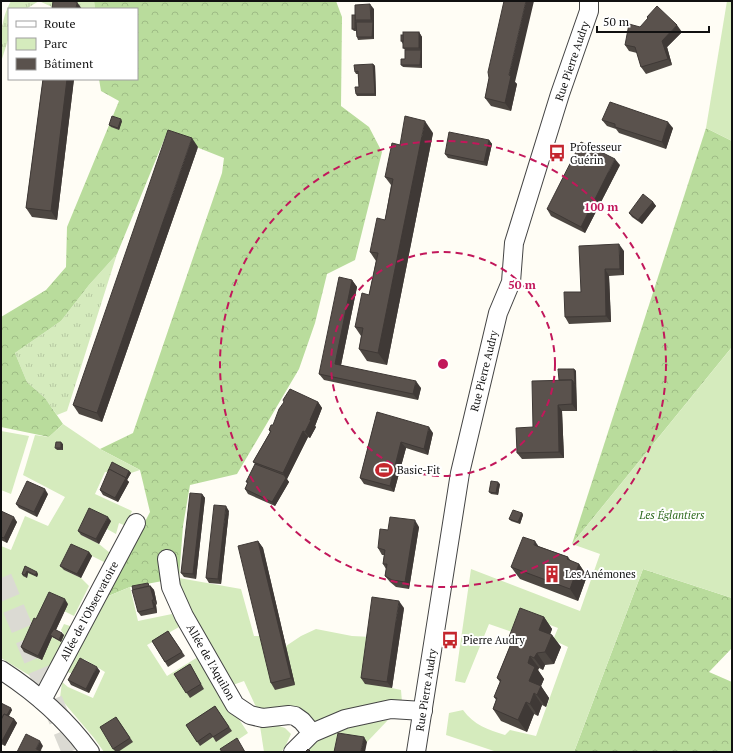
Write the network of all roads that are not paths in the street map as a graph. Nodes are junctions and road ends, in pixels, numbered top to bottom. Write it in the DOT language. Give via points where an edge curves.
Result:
graph roads {
  1 [pos="589,1"];
  2 [pos="136,523"];
  3 [pos="167,559"];
  4 [pos="1,670"];
  5 [pos="42,700"];
  6 [pos="423,712"];
  7 [pos="312,733"];
  8 [pos="90,752"];
  9 [pos="293,752"];
  10 [pos="416,752"];
  1 -- 6 [label="street, Rue Pierre Audry" via="589,11 555,109 514,243 511,282 498,313 460,473"];
  2 -- 5 [label="street, Allée de l'Observatoire"];
  3 -- 7 [label="street, Allée de l'Aquilon" via="171,587 184,616 236,705 250,715 262,718 295,716"];
  4 -- 5 [label="street" via="25,685"];
  5 -- 8 [label="street" via="78,736"];
  6 -- 7 [label="street" via="391,709 345,719"];
  6 -- 10 [label="street, Rue Pierre Audry"];
  7 -- 9 [label="street"];
}
